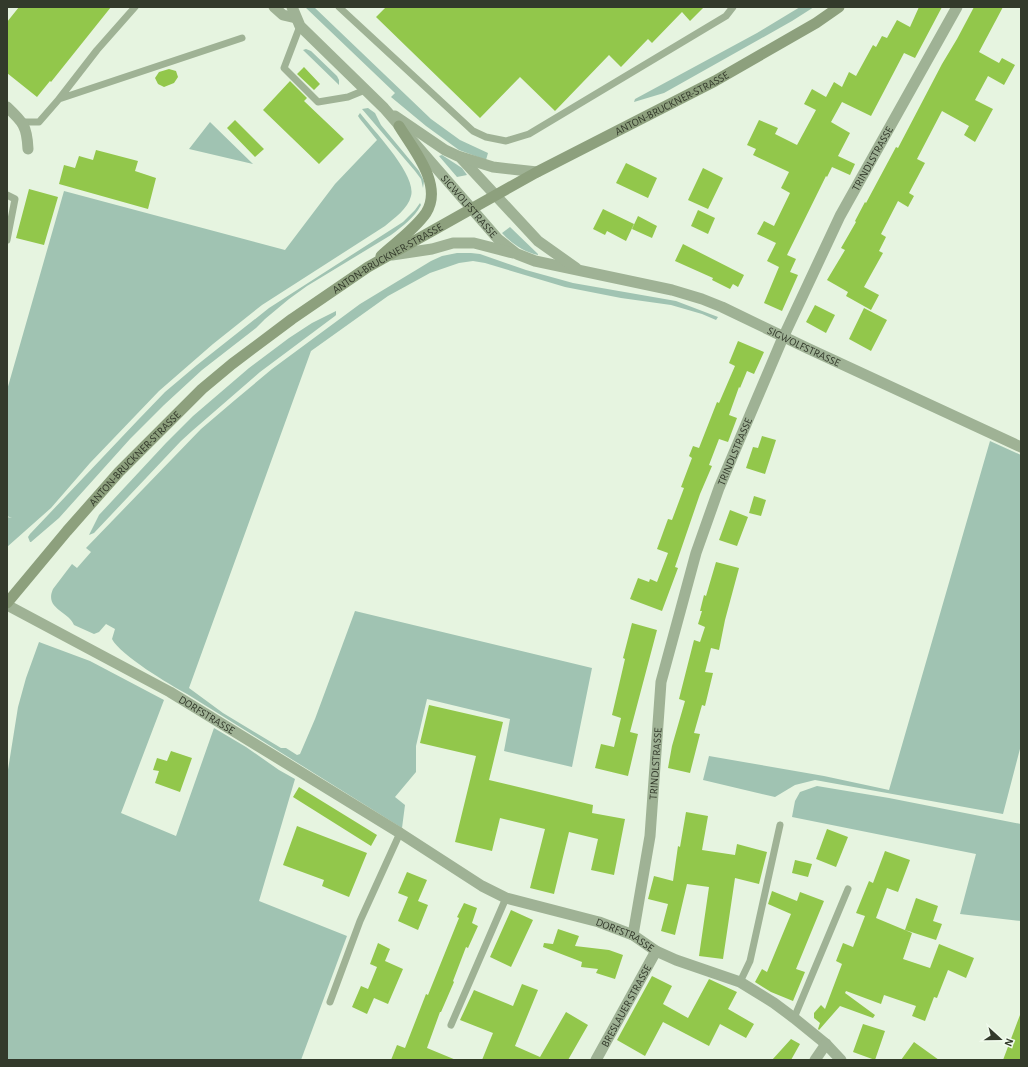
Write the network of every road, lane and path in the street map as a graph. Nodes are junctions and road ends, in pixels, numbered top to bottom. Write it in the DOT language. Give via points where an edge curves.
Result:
graph roads {
  1 [pos="135,7"];
  2 [pos="274,7"];
  3 [pos="292,7"];
  4 [pos="734,7"];
  5 [pos="839,7"];
  6 [pos="957,7"];
  7 [pos="344,9"];
  8 [pos="298,22"];
  9 [pos="242,38"];
  10 [pos="365,90"];
  11 [pos="59,99"];
  12 [pos="7,107"];
  13 [pos="384,108"];
  14 [pos="22,122"];
  15 [pos="399,126"];
  16 [pos="28,149"];
  17 [pos="460,157"];
  18 [pos="537,172"];
  19 [pos="7,195"];
  20 [pos="496,195"];
  21 [pos="472,209"];
  22 [pos="7,240"];
  23 [pos="517,254"];
  24 [pos="392,255"];
  25 [pos="368,267"];
  26 [pos="578,270"];
  27 [pos="784,336"];
  28 [pos="1021,447"];
  29 [pos="7,604"];
  30 [pos="780,825"];
  31 [pos="400,833"];
  32 [pos="848,889"];
  33 [pos="506,898"];
  34 [pos="633,935"];
  35 [pos="656,951"];
  36 [pos="740,982"];
  37 [pos="330,1002"];
  38 [pos="794,1018"];
  39 [pos="451,1025"];
  40 [pos="826,1044"];
  41 [pos="596,1060"];
  42 [pos="815,1060"];
  43 [pos="842,1060"];
  1 -- 11 [label="lane"];
  2 -- 8 [label="street, SIGWOLFSTRASSE" via="283,15"];
  3 -- 8 [label="street, SIGWOLFSTRASSE"];
  4 -- 7 [label="lane" via="726,16 529,134 506,141 486,137 474,131"];
  5 -- 18 [label="main road, ANTON-BRUCKNER-STRASSE" via="715,81"];
  6 -- 27 [label="street, TRINDLSTRASSE" via="840,216"];
  8 -- 10 [label="street, SIGWOLFSTRASSE"];
  8 -- 10 [label="lane" via="284,68 318,102 348,97"];
  9 -- 11 [label="lane"];
  10 -- 13 [label="street, SIGWOLFSTRASSE"];
  11 -- 14 [label="lane" via="39,122"];
  12 -- 14 [label="street"];
  13 -- 15 [label="street, SIGWOLFSTRASSE"];
  13 -- 17 [label="street, SIGWOLFSTRASSE" via="445,150"];
  14 -- 16 [label="street" via="28,136"];
  15 -- 21 [label="street, SIGWOLFSTRASSE"];
  15 -- 25 [label="main road" via="427,172 431,188 429,205 426,213 414,226"];
  17 -- 18 [label="street" via="493,167"];
  17 -- 20 [label="street, SIGWOLFSTRASSE"];
  18 -- 20 [label="main road, ANTON-BRUCKNER-STRASSE"];
  19 -- 22 [label="lane" via="16,199"];
  20 -- 21 [label="main road, ANTON-BRUCKNER-STRASSE"];
  20 -- 26 [label="street, SIGWOLFSTRASSE" via="538,241"];
  21 -- 23 [label="street, SIGWOLFSTRASSE" via="498,239"];
  21 -- 24 [label="main road, ANTON-BRUCKNER-STRASSE"];
  23 -- 24 [label="street" via="474,243 453,244"];
  23 -- 26 [label="street, SIGWOLFSTRASSE" via="535,261"];
  24 -- 25 [label="main road, ANTON-BRUCKNER-STRASSE"];
  25 -- 29 [label="main road, ANTON-BRUCKNER-STRASSE" via="292,319 202,389 119,472"];
  26 -- 27 [label="street, SIGWOLFSTRASSE" via="689,295 722,307"];
  27 -- 28 [label="street, SIGWOLFSTRASSE"];
  27 -- 34 [label="street, TRINDLSTRASSE" via="719,488 696,553 661,682 650,836"];
  29 -- 31 [label="street, DORFSTRASSE" via="170,692"];
  30 -- 36 [label="lane" via="750,961"];
  31 -- 33 [label="street, DORFSTRASSE" via="482,886"];
  31 -- 37 [label="lane" via="360,921"];
  32 -- 38 [label="lane"];
  33 -- 34 [label="street, DORFSTRASSE" via="599,922"];
  33 -- 39 [label="lane"];
  34 -- 35 [label="street, DORFSTRASSE"];
  35 -- 36 [label="street, DORFSTRASSE"];
  35 -- 41 [label="street, BRESLAUER STRASSE"];
  36 -- 38 [label="street, DORFSTRASSE"];
  38 -- 40 [label="street, DORFSTRASSE"];
  40 -- 42 [label="street"];
  40 -- 43 [label="street, DORFSTRASSE"];
}
